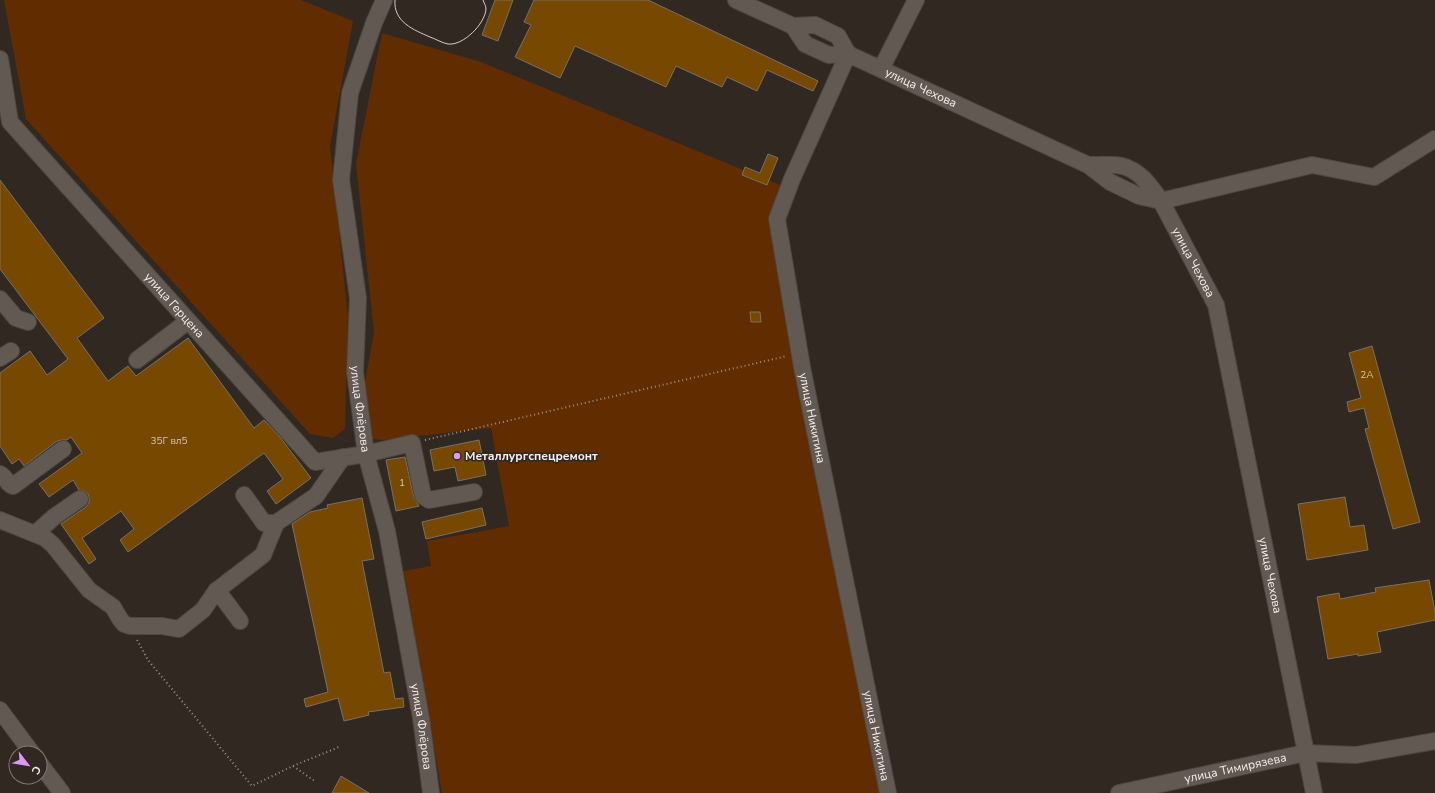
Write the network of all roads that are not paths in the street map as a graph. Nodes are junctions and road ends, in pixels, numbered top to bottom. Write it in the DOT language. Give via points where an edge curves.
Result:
graph roads {
  1 [pos="384,0"];
  2 [pos="736,0"];
  3 [pos="916,0"];
  4 [pos="848,54"];
  5 [pos="0,59"];
  6 [pos="881,69"];
  7 [pos="1435,139"];
  8 [pos="1161,201"];
  9 [pos="0,299"];
  10 [pos="188,321"];
  11 [pos="28,322"];
  12 [pos="137,360"];
  13 [pos="63,449"];
  14 [pos="366,454"];
  15 [pos="343,457"];
  16 [pos="0,474"];
  17 [pos="474,492"];
  18 [pos="244,495"];
  19 [pos="80,499"];
  20 [pos="0,520"];
  21 [pos="276,523"];
  22 [pos="35,534"];
  23 [pos="218,590"];
  24 [pos="240,621"];
  25 [pos="0,710"];
  26 [pos="1435,741"];
  27 [pos="26,745"];
  28 [pos="1305,753"];
  29 [pos="48,775"];
  30 [pos="62,793"];
  31 [pos="431,793"];
  32 [pos="888,793"];
  33 [pos="1119,793"];
  34 [pos="1314,793"];
  1 -- 14 [label="street, улица Флёрова" via="350,93 341,180 358,298 355,372"];
  2 -- 4 [label="street, улица Чехова" via="793,26 805,44 829,55"];
  3 -- 6 [label="street"];
  4 -- 6 [label="street, улица Чехова"];
  4 -- 32 [label="street, улица Никитина" via="777,219 800,353"];
  5 -- 10 [label="street, улица Герцена" via="10,122"];
  6 -- 8 [label="street, улица Чехова" via="1088,165 1124,189 1139,196"];
  7 -- 8 [label="street" via="1374,177 1312,165"];
  8 -- 28 [label="street, улица Чехова" via="1216,305"];
  9 -- 11 [label="street" via="16,318"];
  10 -- 12 [label="street"];
  10 -- 15 [label="street, улица Герцена" via="315,462"];
  13 -- 16 [label="street" via="13,486"];
  14 -- 15 [label="street, улица Герцена"];
  14 -- 17 [label="street, улица Герцена" via="412,443 423,496 429,500"];
  14 -- 31 [label="street, улица Флёрова" via="387,531 421,718"];
  15 -- 21 [label="street" via="316,496"];
  18 -- 21 [label="street" via="264,523"];
  19 -- 22 [label="street"];
  20 -- 22 [label="street"];
  21 -- 23 [label="street" via="263,555"];
  22 -- 23 [label="street" via="53,545 89,590 114,607 124,624 130,626 179,629 203,610"];
  23 -- 24 [label="street"];
  25 -- 27 [label="street"];
  26 -- 28 [label="street, улица Тимирязева" via="1356,755"];
  28 -- 33 [label="street, улица Тимирязева"];
  28 -- 34 [label="street, улица Чехова"];
  29 -- 30 [label="street"];
}
